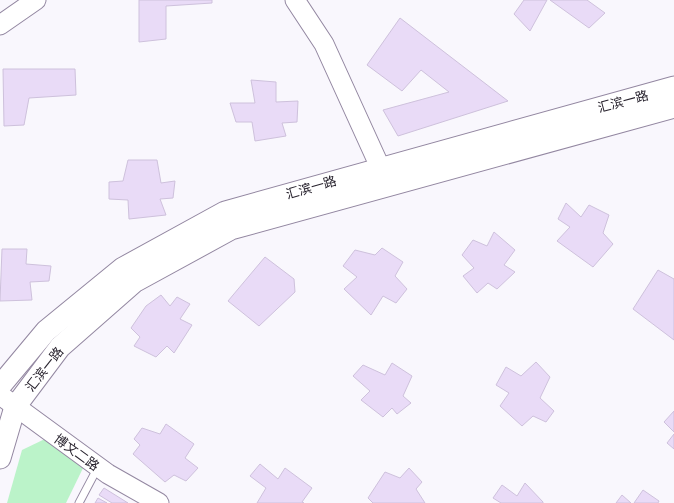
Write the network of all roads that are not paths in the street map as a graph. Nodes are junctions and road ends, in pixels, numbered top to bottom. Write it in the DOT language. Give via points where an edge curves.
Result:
graph roads {
  1 [pos="36,0"];
  2 [pos="295,0"];
  3 [pos="0,24"];
  4 [pos="671,97"];
  5 [pos="380,168"];
  6 [pos="0,386"];
  7 [pos="7,401"];
  8 [pos="0,458"];
  9 [pos="98,467"];
  10 [pos="78,503"];
  11 [pos="159,503"];
  1 -- 3 [label="street"];
  2 -- 5 [label="street" via="324,44"];
  4 -- 5 [label="main road, 汇滨一路"];
  4 -- 7 [label="main road, 汇滨一路" via="231,229 134,282 60,347"];
  5 -- 6 [label="main road, 汇滨一路" via="225,212 123,268 46,331"];
  7 -- 8 [label="main road"];
  7 -- 9 [label="street, 博文二路"];
  9 -- 10 [label="lane"];
  9 -- 11 [label="street, 博文二路"];
}
